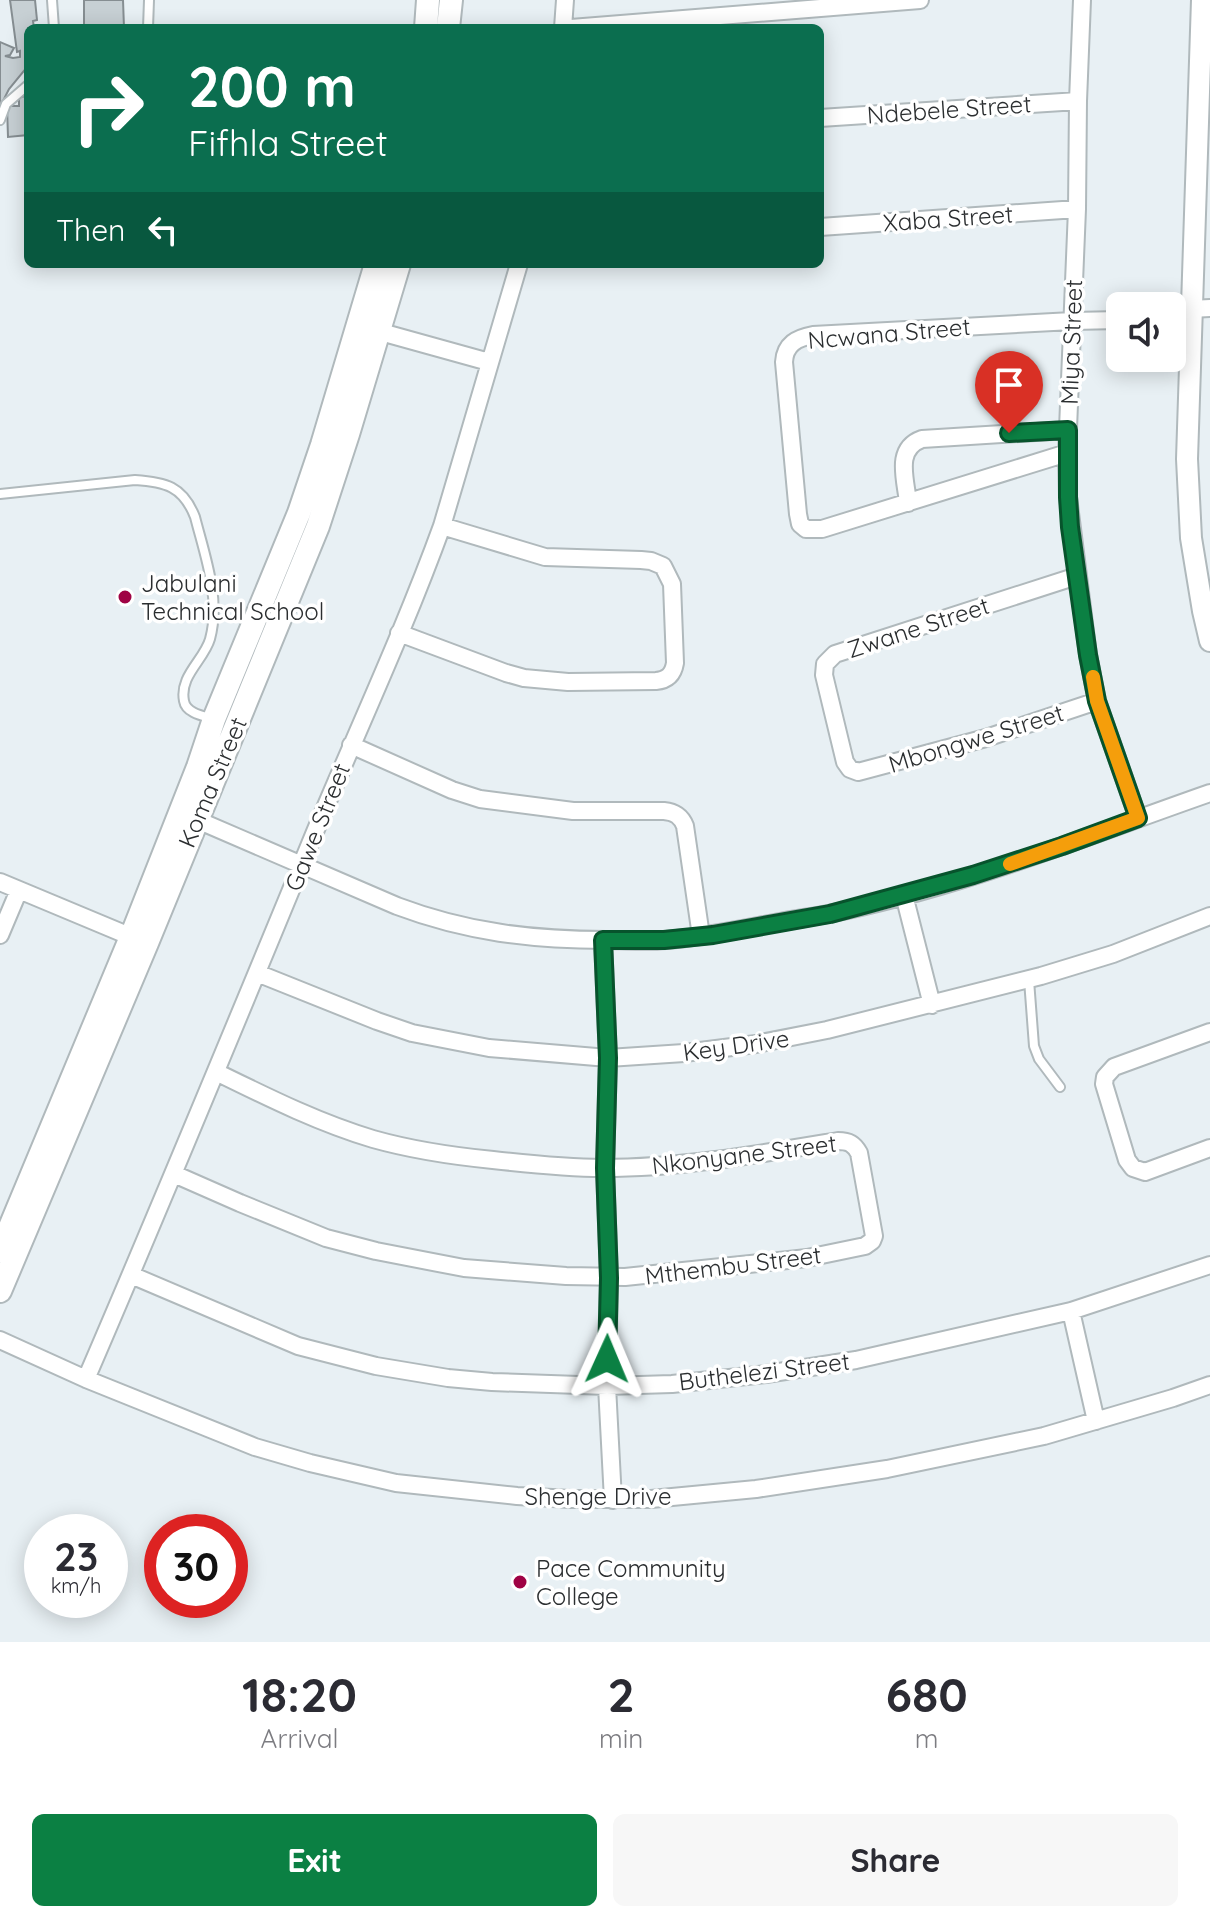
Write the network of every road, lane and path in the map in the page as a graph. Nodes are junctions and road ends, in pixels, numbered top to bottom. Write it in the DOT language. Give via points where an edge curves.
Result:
graph roads {
  1 [pos="52,0"];
  2 [pos="149,0"];
  3 [pos="428,0"];
  4 [pos="451,0"];
  5 [pos="565,0"];
  6 [pos="920,0"];
  7 [pos="1082,0"];
  8 [pos="1202,0"];
  9 [pos="54,24"];
  10 [pos="148,24"];
  11 [pos="426,24"];
  12 [pos="448,24"];
  13 [pos="563,24"];
  14 [pos="621,24"];
  15 [pos="24,88"];
  16 [pos="1078,101"];
  17 [pos="824,118"];
  18 [pos="0,120"];
  19 [pos="1077,209"];
  20 [pos="824,227"];
  21 [pos="376,268"];
  22 [pos="397,268"];
  23 [pos="518,268"];
  24 [pos="1191,314"];
  25 [pos="1106,320"];
  26 [pos="1072,321"];
  27 [pos="368,328"];
  28 [pos="489,362"];
  29 [pos="1068,430"];
  30 [pos="1067,453"];
  31 [pos="0,494"];
  32 [pos="908,503"];
  33 [pos="442,526"];
  34 [pos="1077,576"];
  35 [pos="399,633"];
  36 [pos="1210,641"];
  37 [pos="1097,701"];
  38 [pos="214,719"];
  39 [pos="236,724"];
  40 [pos="351,745"];
  41 [pos="854,772"];
  42 [pos="1210,793"];
  43 [pos="188,816"];
  44 [pos="1138,818"];
  45 [pos="301,866"];
  46 [pos="0,882"];
  47 [pos="19,890"];
  48 [pos="904,895"];
  49 [pos="1210,916"];
  50 [pos="0,935"];
  51 [pos="701,936"];
  52 [pos="139,940"];
  53 [pos="603,940"];
  54 [pos="257,973"];
  55 [pos="1029,980"];
  56 [pos="932,1005"];
  57 [pos="1210,1032"];
  58 [pos="608,1058"];
  59 [pos="216,1072"];
  60 [pos="1060,1087"];
  61 [pos="1210,1148"];
  62 [pos="605,1168"];
  63 [pos="174,1174"];
  64 [pos="873,1239"];
  65 [pos="0,1251"];
  66 [pos="1210,1265"];
  67 [pos="131,1275"];
  68 [pos="609,1278"];
  69 [pos="0,1291"];
  70 [pos="1071,1311"];
  71 [pos="0,1340"];
  72 [pos="86,1379"];
  73 [pos="1210,1385"];
  74 [pos="607,1386"];
  75 [pos="1096,1421"];
  76 [pos="613,1500"];
  1 -- 9 [label="lane"];
  2 -- 10 [label="lane"];
  3 -- 11 [label="main road"];
  4 -- 12 [label="main road"];
  5 -- 13 [label="street"];
  6 -- 14 [label="street"];
  7 -- 16 [label="street, Miya Street"];
  8 -- 24 [label="street"];
  15 -- 18 [label="lane" via="6,104"];
  16 -- 17 [label="street, Ndebele Street"];
  16 -- 19 [label="street, Miya Street"];
  19 -- 20 [label="street, Xaba Street"];
  19 -- 26 [label="street, Miya Street"];
  21 -- 27 [label="main road, Koma Street"];
  22 -- 27 [label="main road, Koma Street"];
  23 -- 28 [label="street, Gawe Street"];
  24 -- 36 [label="street" via="1188,493"];
  25 -- 26 [label="street, Ncwana Street"];
  26 -- 29 [label="street, Miya Street"];
  26 -- 32 [label="street, Ncwana Street" via="813,335 792,343 784,362 799,520 806,529 822,529"];
  27 -- 28 [label="street"];
  27 -- 38 [label="main road, Koma Street"];
  27 -- 39 [label="main road, Koma Street" via="348,434 322,516"];
  28 -- 33 [label="street, Gawe Street"];
  29 -- 30 [label="street, Miya Street"];
  29 -- 32 [label="street" via="916,441 904,457"];
  30 -- 32 [label="street"];
  30 -- 34 [label="street, Miya Street"];
  31 -- 38 [label="lane" via="135,480 156,481 182,494 195,517 214,608 210,639 186,684 184,702 189,710"];
  33 -- 35 [label="street, Gawe Street"];
  33 -- 35 [label="street" via="545,557 641,560 663,566 672,584 675,663 670,676 656,681 535,680"];
  34 -- 37 [label="street, Miya Street"];
  34 -- 41 [label="street, Zwane Street" via="831,657 824,675 845,762"];
  35 -- 40 [label="street, Gawe Street"];
  37 -- 41 [label="street, Mbongwe Street" via="986,738"];
  37 -- 44 [label="street, Miya Street"];
  38 -- 39 [label="lane"];
  38 -- 43 [label="main road, Koma Street"];
  39 -- 43 [label="main road, Koma Street"];
  40 -- 45 [label="street, Gawe Street"];
  40 -- 51 [label="street" via="480,799 573,811 676,814 685,826"];
  42 -- 44 [label="street"];
  43 -- 45 [label="street"];
  43 -- 52 [label="main road, Koma Street"];
  44 -- 48 [label="street"];
  45 -- 53 [label="street" via="433,920 493,933"];
  45 -- 54 [label="street, Gawe Street"];
  46 -- 47 [label="street"];
  47 -- 50 [label="street"];
  47 -- 52 [label="street"];
  48 -- 51 [label="street"];
  48 -- 56 [label="street"];
  49 -- 55 [label="street, Key Drive"];
  51 -- 53 [label="street"];
  52 -- 65 [label="main road, Koma Street"];
  52 -- 69 [label="main road, Koma Street"];
  53 -- 58 [label="street"];
  54 -- 58 [label="street, Key Drive" via="412,1033 489,1048"];
  54 -- 59 [label="street, Gawe Street"];
  55 -- 56 [label="street, Key Drive"];
  55 -- 60 [label="lane" via="1034,1046"];
  56 -- 58 [label="street, Key Drive" via="756,1044"];
  57 -- 61 [label="street" via="1114,1067 1104,1080 1133,1168 1145,1172"];
  58 -- 62 [label="street"];
  59 -- 62 [label="street, Nkonyane Street" via="373,1139 456,1157"];
  59 -- 63 [label="street, Gawe Street"];
  62 -- 64 [label="street, Nkonyane Street" via="845,1141 859,1153"];
  62 -- 68 [label="street"];
  63 -- 67 [label="street, Gawe Street"];
  63 -- 68 [label="street, Mthembu Street" via="348,1245 464,1268"];
  64 -- 68 [label="street, Mthembu Street" via="865,1246 807,1258"];
  66 -- 70 [label="street, Buthelezi Street"];
  67 -- 72 [label="street, Gawe Street"];
  67 -- 74 [label="street, Buthelezi Street" via="298,1346 376,1366 448,1378"];
  68 -- 74 [label="street"];
  70 -- 74 [label="street, Buthelezi Street" via="805,1369"];
  70 -- 75 [label="street"];
  71 -- 72 [label="street, Shenge Drive"];
  72 -- 76 [label="street, Shenge Drive" via="255,1447 337,1470 396,1483"];
  73 -- 75 [label="street, Shenge Drive"];
  74 -- 76 [label="street"];
  75 -- 76 [label="street, Shenge Drive" via="827,1480"];
}
